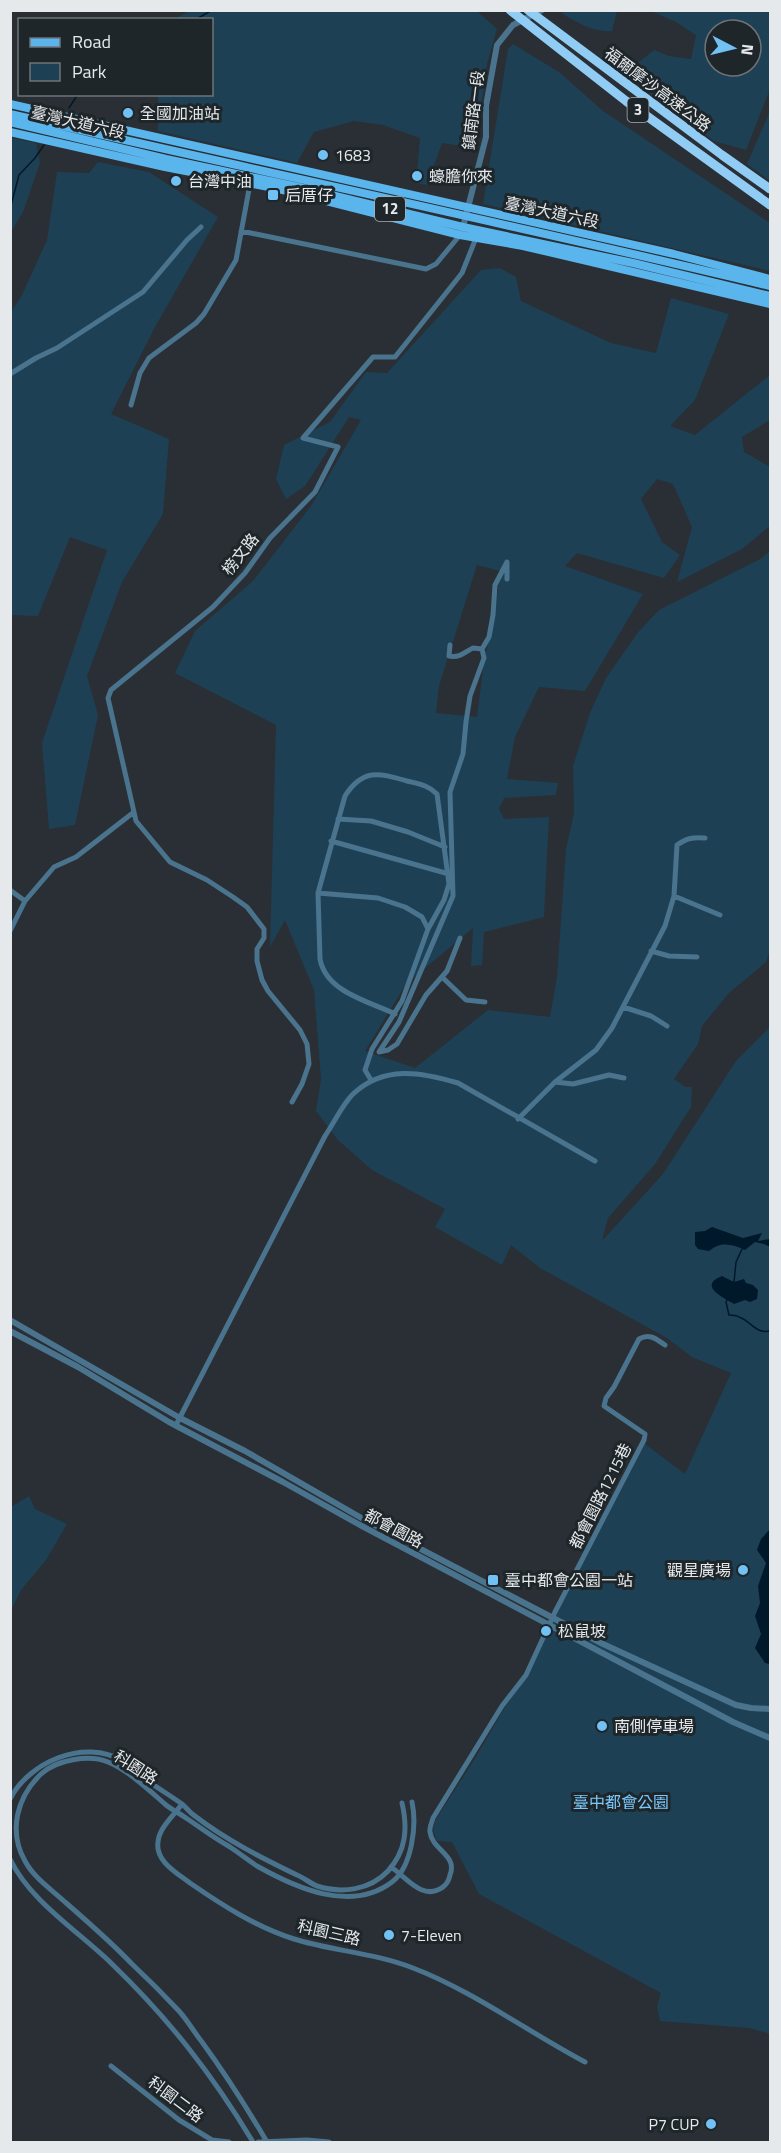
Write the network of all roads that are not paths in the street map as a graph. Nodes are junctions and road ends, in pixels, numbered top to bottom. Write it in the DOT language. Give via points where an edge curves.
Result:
graph roads {
  1 [pos="510,10"];
  2 [pos="528,10"];
  3 [pos="542,10"];
  4 [pos="10,104"];
  5 [pos="10,114"];
  6 [pos="10,122"];
  7 [pos="10,132"];
  8 [pos="250,184"];
  9 [pos="771,189"];
  10 [pos="771,205"];
  11 [pos="467,213"];
  12 [pos="201,227"];
  13 [pos="241,231"];
  14 [pos="462,231"];
  15 [pos="476,238"];
  16 [pos="771,279"];
  17 [pos="771,286"];
  18 [pos="771,296"];
  19 [pos="771,304"];
  20 [pos="10,374"];
  21 [pos="131,405"];
  22 [pos="507,579"];
  23 [pos="450,645"];
  24 [pos="482,649"];
  25 [pos="134,812"];
  26 [pos="338,819"];
  27 [pos="705,838"];
  28 [pos="331,841"];
  29 [pos="445,847"];
  30 [pos="448,874"];
  31 [pos="10,890"];
  32 [pos="318,893"];
  33 [pos="674,896"];
  34 [pos="26,901"];
  35 [pos="720,915"];
  36 [pos="428,929"];
  37 [pos="10,931"];
  38 [pos="460,938"];
  39 [pos="651,951"];
  40 [pos="697,957"];
  41 [pos="442,977"];
  42 [pos="485,1002"];
  43 [pos="623,1007"];
  44 [pos="395,1014"];
  45 [pos="667,1026"];
  46 [pos="624,1078"];
  47 [pos="371,1080"];
  48 [pos="555,1082"];
  49 [pos="292,1102"];
  50 [pos="518,1119"];
  51 [pos="595,1161"];
  52 [pos="10,1320"];
  53 [pos="10,1331"];
  54 [pos="665,1346"];
  55 [pos="180,1418"];
  56 [pos="176,1425"];
  57 [pos="552,1618"];
  58 [pos="603,1644"];
  59 [pos="599,1651"];
  60 [pos="701,1690"];
  61 [pos="695,1702"];
  62 [pos="771,1709"];
  63 [pos="771,1738"];
  64 [pos="10,1799"];
  65 [pos="412,1802"];
  66 [pos="402,1803"];
  67 [pos="182,1804"];
  68 [pos="176,1813"];
  69 [pos="10,1859"];
  70 [pos="391,1867"];
  71 [pos="400,1873"];
  72 [pos="585,2062"];
  73 [pos="111,2067"];
  74 [pos="229,2142"];
  75 [pos="253,2142"];
  76 [pos="258,2142"];
  77 [pos="267,2142"];
  78 [pos="329,2142"];
  1 -- 10 [label="highway, 福爾摩沙高速公路 / 3" via="626,101"];
  2 -- 9 [label="highway, 福爾摩沙高速公路 / 3"];
  3 -- 11 [label="street, 鎮南路一段" via="513,25 497,45 486,106 486,137"];
  4 -- 11 [label="main road, 臺灣大道六段 / 12" via="332,176"];
  5 -- 11 [label="main road, 臺灣大道六段 / 12"];
  6 -- 14 [label="main road, 臺灣大道六段 / 12" via="298,187"];
  7 -- 8 [label="main road, 臺灣大道六段 / 12"];
  8 -- 13 [label="street"];
  8 -- 14 [label="main road, 臺灣大道六段 / 12"];
  11 -- 14 [label="street, 鎮南路一段"];
  11 -- 16 [label="main road, 臺灣大道六段 / 12" via="674,254"];
  11 -- 17 [label="main road, 臺灣大道六段 / 12"];
  12 -- 20 [label="street" via="143,292"];
  13 -- 14 [label="street" via="426,269 436,264"];
  13 -- 21 [label="street" via="236,260 204,314 149,357"];
  14 -- 15 [label="main road, 臺灣大道六段 / 12"];
  14 -- 18 [label="main road, 臺灣大道六段 / 12" via="633,263"];
  15 -- 19 [label="main road, 臺灣大道六段 / 12"];
  15 -- 25 [label="street, 榜文路" via="462,273 395,357 373,357 303,438 338,447 315,492 270,538 245,573 213,607 111,690 108,698"];
  22 -- 24 [label="street" via="507,562 495,585 489,637"];
  23 -- 24 [label="street" via="449,656 455,657 474,648"];
  24 -- 41 [label="street" via="484,658 471,696 463,754 450,792 453,896 399,1022 378,1052 398,1044 426,995"];
  25 -- 34 [label="street" via="76,857 54,867"];
  25 -- 49 [label="street" via="136,821 170,862 233,897 264,929 257,949 262,980 307,1044 309,1064"];
  26 -- 28 [label="street"];
  26 -- 29 [label="street" via="371,821"];
  26 -- 29 [label="street" via="345,796 367,775 384,774 424,784 437,794"];
  27 -- 33 [label="street" via="686,839 677,845"];
  28 -- 30 [label="street"];
  28 -- 32 [label="street"];
  29 -- 30 [label="street"];
  30 -- 36 [label="street" via="444,900"];
  31 -- 34 [label="street"];
  32 -- 36 [label="street" via="378,897 422,917"];
  32 -- 44 [label="street" via="321,969 341,989"];
  33 -- 35 [label="street"];
  33 -- 39 [label="street" via="665,926"];
  34 -- 37 [label="street"];
  36 -- 44 [label="street"];
  38 -- 41 [label="street"];
  39 -- 40 [label="street"];
  39 -- 43 [label="street"];
  41 -- 42 [label="street" via="466,1000"];
  43 -- 45 [label="street"];
  43 -- 48 [label="street" via="596,1050"];
  44 -- 47 [label="street" via="372,1049 365,1070"];
  46 -- 48 [label="street" via="609,1075 573,1084"];
  47 -- 50 [label="street" via="404,1072 436,1076 458,1083"];
  47 -- 55 [label="street" via="352,1095 325,1136"];
  48 -- 50 [label="street"];
  50 -- 51 [label="street"];
  52 -- 55 [label="street, 都會園路"];
  53 -- 56 [label="street, 都會園路"];
  54 -- 57 [label="street, 都會園路1215巷" via="652,1336 639,1339 606,1398 604,1406 645,1434 644,1440"];
  55 -- 56 [label="street"];
  55 -- 57 [label="street, 都會園路"];
  56 -- 57 [label="street, 都會園路" via="370,1531"];
  57 -- 58 [label="street, 都會園路"];
  57 -- 59 [label="street, 都會園路"];
  57 -- 71 [label="street" via="526,1675 433,1818 429,1831 434,1844 452,1866 446,1884 432,1892 424,1891"];
  58 -- 59 [label="street"];
  58 -- 60 [label="street, 都會園路"];
  59 -- 61 [label="street, 都會園路"];
  60 -- 61 [label="street"];
  60 -- 62 [label="street, 都會園路" via="742,1707"];
  61 -- 63 [label="street, 都會園路"];
  64 -- 67 [label="street, 科園路" via="35,1768 82,1752 122,1760"];
  65 -- 71 [label="street" via="413,1834"];
  66 -- 70 [label="street, 科園路" via="404,1846"];
  67 -- 68 [label="street, 科園三路"];
  67 -- 70 [label="street, 科園路" via="244,1848 316,1886 355,1889 379,1880"];
  68 -- 71 [label="street, 科園路" via="273,1874 326,1895 368,1894 390,1884"];
  68 -- 72 [label="street, 科園三路" via="158,1842 161,1859 219,1903 294,1939 414,1968"];
  68 -- 77 [label="street, 科園路" via="116,1766 96,1759 80,1759 45,1771 27,1789 18,1809 17,1839 38,1878 180,2012 243,2100"];
  69 -- 75 [label="street" via="25,1885 111,1963 173,2028 205,2067"];
  70 -- 71 [label="street"];
  73 -- 74 [label="street, 科園二路" via="179,2120 212,2140"];
  76 -- 77 [label="street"];
  77 -- 78 [label="street"];
}
